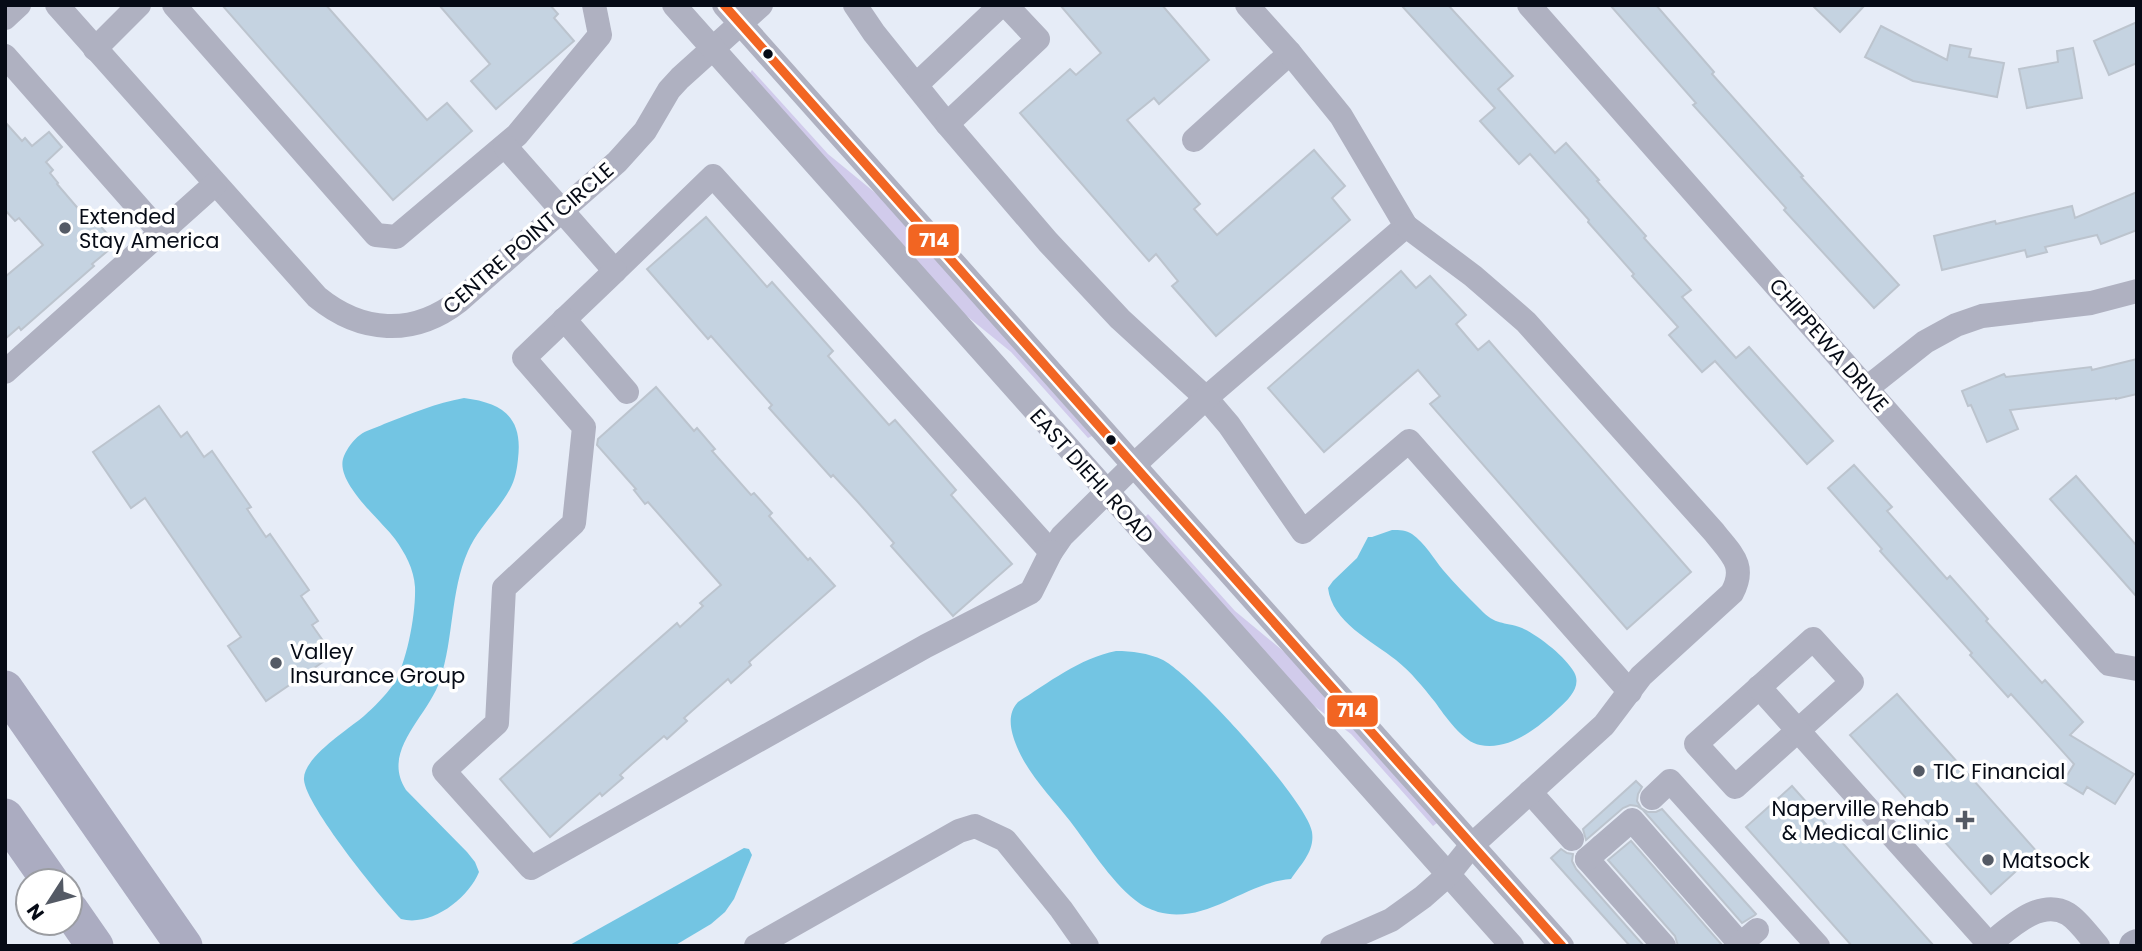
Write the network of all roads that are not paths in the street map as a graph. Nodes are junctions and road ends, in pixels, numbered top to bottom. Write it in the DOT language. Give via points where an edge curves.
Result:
graph roads {
  1 [pos="19,5"];
  2 [pos="57,5"];
  3 [pos="139,5"];
  4 [pos="174,5"];
  5 [pos="594,5"];
  6 [pos="674,5"];
  7 [pos="761,5"];
  8 [pos="855,5"];
  9 [pos="1003,5"];
  10 [pos="1247,5"];
  11 [pos="1529,5"];
  12 [pos="732,14"];
  13 [pos="5,18"];
  14 [pos="95,48"];
  15 [pos="713,48"];
  16 [pos="1290,53"];
  17 [pos="5,56"];
  18 [pos="916,85"];
  19 [pos="947,124"];
  20 [pos="1194,140"];
  21 [pos="505,146"];
  22 [pos="215,184"];
  23 [pos="561,211"];
  24 [pos="1406,226"];
  25 [pos="161,233"];
  26 [pos="615,271"];
  27 [pos="2137,291"];
  28 [pos="564,319"];
  29 [pos="5,372"];
  30 [pos="1867,388"];
  31 [pos="627,392"];
  32 [pos="1206,398"];
  33 [pos="1134,465"];
  34 [pos="1107,493"];
  35 [pos="1051,552"];
  36 [pos="2137,669"];
  37 [pos="1759,687"];
  38 [pos="5,689"];
  39 [pos="1630,692"];
  40 [pos="1798,731"];
  41 [pos="1530,792"];
  42 [pos="1652,798"];
  43 [pos="5,817"];
  44 [pos="1572,838"];
  45 [pos="1472,845"];
  46 [pos="40,867"];
  47 [pos="1448,875"];
  48 [pos="1783,907"];
  49 [pos="84,930"];
  50 [pos="1746,940"];
  51 [pos="1336,945"];
  52 [pos="1988,945"];
  53 [pos="95,946"];
  54 [pos="184,946"];
  55 [pos="756,946"];
  56 [pos="1087,946"];
  57 [pos="1512,946"];
  58 [pos="1562,946"];
  59 [pos="1664,946"];
  60 [pos="1818,946"];
  61 [pos="2098,946"];
  1 -- 13 [label="street"];
  2 -- 14 [label="street, CENTRE POINT CIRCLE"];
  3 -- 14 [label="street"];
  4 -- 21 [label="street" via="376,235 396,237"];
  5 -- 21 [label="street" via="600,35"];
  6 -- 15 [label="street, EAST DIEHL ROAD"];
  7 -- 12 [label="street, CENTRE POINT CIRCLE"];
  8 -- 18 [label="street"];
  9 -- 18 [label="street"];
  9 -- 19 [label="street" via="1038,39"];
  10 -- 16 [label="street"];
  11 -- 30 [label="street, CHIPPEWA DRIVE"];
  12 -- 15 [label="street, CENTRE POINT CIRCLE"];
  12 -- 33 [label="street, EAST DIEHL ROAD"];
  14 -- 22 [label="street, CENTRE POINT CIRCLE"];
  15 -- 23 [label="street, CENTRE POINT CIRCLE" via="669,90 636,142"];
  15 -- 34 [label="street, EAST DIEHL ROAD"];
  16 -- 20 [label="street"];
  16 -- 24 [label="street" via="1341,116"];
  17 -- 25 [label="street"];
  18 -- 19 [label="street"];
  19 -- 32 [label="street" via="1116,316"];
  21 -- 23 [label="street"];
  22 -- 23 [label="street, CENTRE POINT CIRCLE" via="317,298 342,315 380,326 419,323 450,308"];
  22 -- 25 [label="street"];
  23 -- 26 [label="street"];
  24 -- 32 [label="street"];
  24 -- 39 [label="street" via="1526,322 1733,555 1740,580 1732,593 1641,676"];
  25 -- 29 [label="street"];
  26 -- 28 [label="street"];
  26 -- 35 [label="street" via="713,176"];
  27 -- 30 [label="street" via="2091,303 1982,316 1956,325 1924,342"];
  28 -- 31 [label="street"];
  28 -- 35 [label="street" via="524,358 584,427 574,523 505,588 497,723 444,771 531,869 926,646 1031,592"];
  30 -- 36 [label="street, CHIPPEWA DRIVE" via="2109,664"];
  32 -- 33 [label="street"];
  32 -- 39 [label="street" via="1303,532 1409,441"];
  33 -- 34 [label="street"];
  33 -- 45 [label="street, EAST DIEHL ROAD"];
  34 -- 35 [label="street"];
  34 -- 47 [label="street, EAST DIEHL ROAD"];
  37 -- 40 [label="street"];
  37 -- 40 [label="street" via="1813,639 1852,682"];
  37 -- 40 [label="street" via="1696,744 1735,787"];
  38 -- 54 [label="highway"];
  39 -- 41 [label="street" via="1604,725"];
  40 -- 52 [label="street"];
  41 -- 44 [label="street"];
  41 -- 45 [label="street"];
  42 -- 48 [label="street" via="1670,781"];
  43 -- 46 [label="highway"];
  45 -- 47 [label="street"];
  45 -- 58 [label="street, EAST DIEHL ROAD"];
  47 -- 51 [label="street" via="1391,920"];
  47 -- 57 [label="street, EAST DIEHL ROAD"];
  48 -- 50 [label="street"];
  48 -- 60 [label="street"];
  49 -- 53 [label="highway"];
  50 -- 59 [label="street" via="1632,820 1594,853"];
  52 -- 61 [label="street" via="2025,916 2044,909 2067,914"];
  55 -- 56 [label="street" via="975,826 1005,840"];
}
